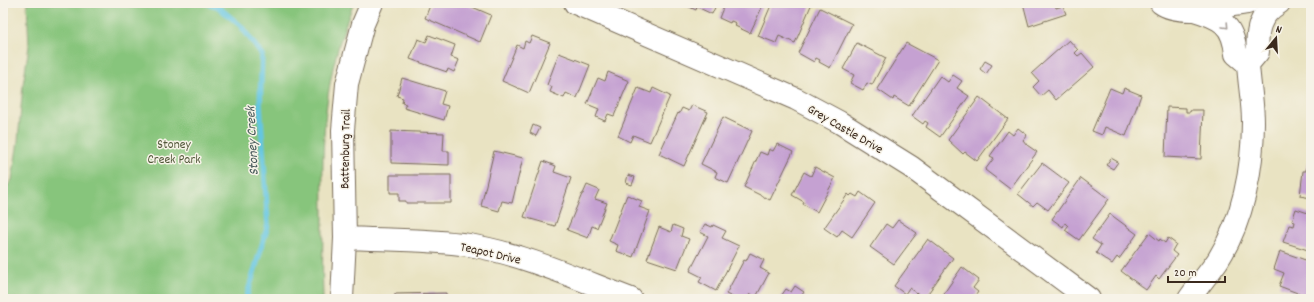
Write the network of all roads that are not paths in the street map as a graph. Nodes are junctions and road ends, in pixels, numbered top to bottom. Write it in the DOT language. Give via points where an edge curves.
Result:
graph roads {
  1 [pos="372,3"];
  2 [pos="575,3"];
  3 [pos="1162,3"];
  4 [pos="1247,3"];
  5 [pos="1279,3"];
  6 [pos="1192,9"];
  7 [pos="1248,64"];
  8 [pos="345,238"];
  9 [pos="342,299"];
  10 [pos="631,299"];
  11 [pos="1089,299"];
  12 [pos="1189,299"];
  1 -- 8 [label="street, Battenburg Trail" via="363,24 347,84 343,130"];
  2 -- 11 [label="street, Grey Castle Drive" via="796,99 839,122 910,167"];
  3 -- 6 [label="street" via="1167,7"];
  4 -- 6 [label="street"];
  5 -- 7 [label="street" via="1270,9 1259,23 1256,37 1258,52"];
  6 -- 7 [label="street, one-way" via="1213,16 1227,26 1234,39 1236,54"];
  7 -- 12 [label="street" via="1253,120 1252,150 1238,218 1218,259"];
  8 -- 9 [label="street, Battenburg Trail"];
  8 -- 10 [label="street, Teapot Drive" via="470,245 510,254"];
}
